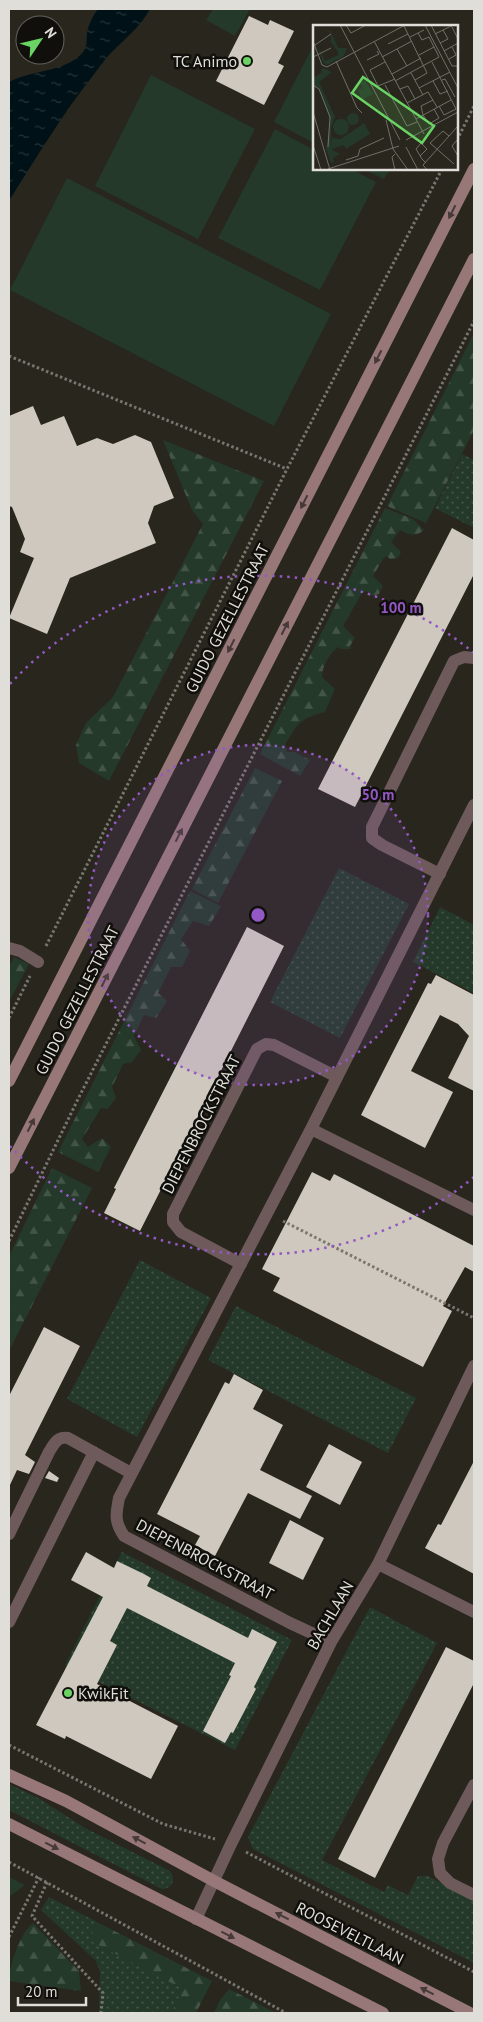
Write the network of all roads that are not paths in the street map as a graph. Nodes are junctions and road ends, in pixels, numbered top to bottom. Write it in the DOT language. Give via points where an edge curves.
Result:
graph roads {
  1 [pos="474,169"];
  2 [pos="474,259"];
  3 [pos="474,658"];
  4 [pos="474,805"];
  5 [pos="440,874"];
  6 [pos="9,948"];
  7 [pos="38,962"];
  8 [pos="337,1077"];
  9 [pos="9,1081"];
  10 [pos="311,1129"];
  11 [pos="9,1168"];
  12 [pos="474,1210"];
  13 [pos="241,1264"];
  14 [pos="474,1366"];
  15 [pos="94,1452"];
  16 [pos="132,1474"];
  17 [pos="9,1534"];
  18 [pos="378,1564"];
  19 [pos="474,1612"];
  20 [pos="9,1622"];
  21 [pos="331,1642"];
  22 [pos="9,1775"];
  23 [pos="474,1785"];
  24 [pos="9,1824"];
  25 [pos="214,1881"];
  26 [pos="474,1895"];
  27 [pos="196,1919"];
  28 [pos="383,2013"];
  29 [pos="470,2013"];
  1 -- 9 [label="main road, GUIDO GEZELLESTRAAT, one-way"];
  11 -- 2 [label="main road, GUIDO GEZELLESTRAAT, one-way"];
  3 -- 5 [label="street" via="464,656 454,662 372,827 372,838 382,845"];
  4 -- 5 [label="street, DIEPENBROCKSTRAAT"];
  5 -- 8 [label="street, DIEPENBROCKSTRAAT"];
  6 -- 7 [label="street"];
  8 -- 10 [label="street, DIEPENBROCKSTRAAT"];
  8 -- 13 [label="street, DIEPENBROCKSTRAAT" via="274,1045 266,1044 257,1049 173,1214 173,1222 181,1232"];
  10 -- 12 [label="street"];
  10 -- 13 [label="street, DIEPENBROCKSTRAAT"];
  13 -- 16 [label="street, DIEPENBROCKSTRAAT"];
  14 -- 18 [label="street, BACHLAAN"];
  15 -- 16 [label="street"];
  15 -- 17 [label="street" via="68,1438 55,1441"];
  15 -- 20 [label="street"];
  16 -- 21 [label="street, DIEPENBROCKSTRAAT" via="119,1498 116,1513 117,1525 124,1536"];
  18 -- 19 [label="street"];
  18 -- 21 [label="street, BACHLAAN"];
  21 -- 25 [label="street, BACHLAAN"];
  25 -- 22 [label="main road, ROOSEVELTLAAN, one-way"];
  23 -- 26 [label="street" via="438,1858 440,1873 450,1883"];
  24 -- 27 [label="main road, one-way"];
  25 -- 27 [label="street"];
  29 -- 25 [label="main road, ROOSEVELTLAAN, one-way"];
  27 -- 28 [label="main road, one-way"];
}
